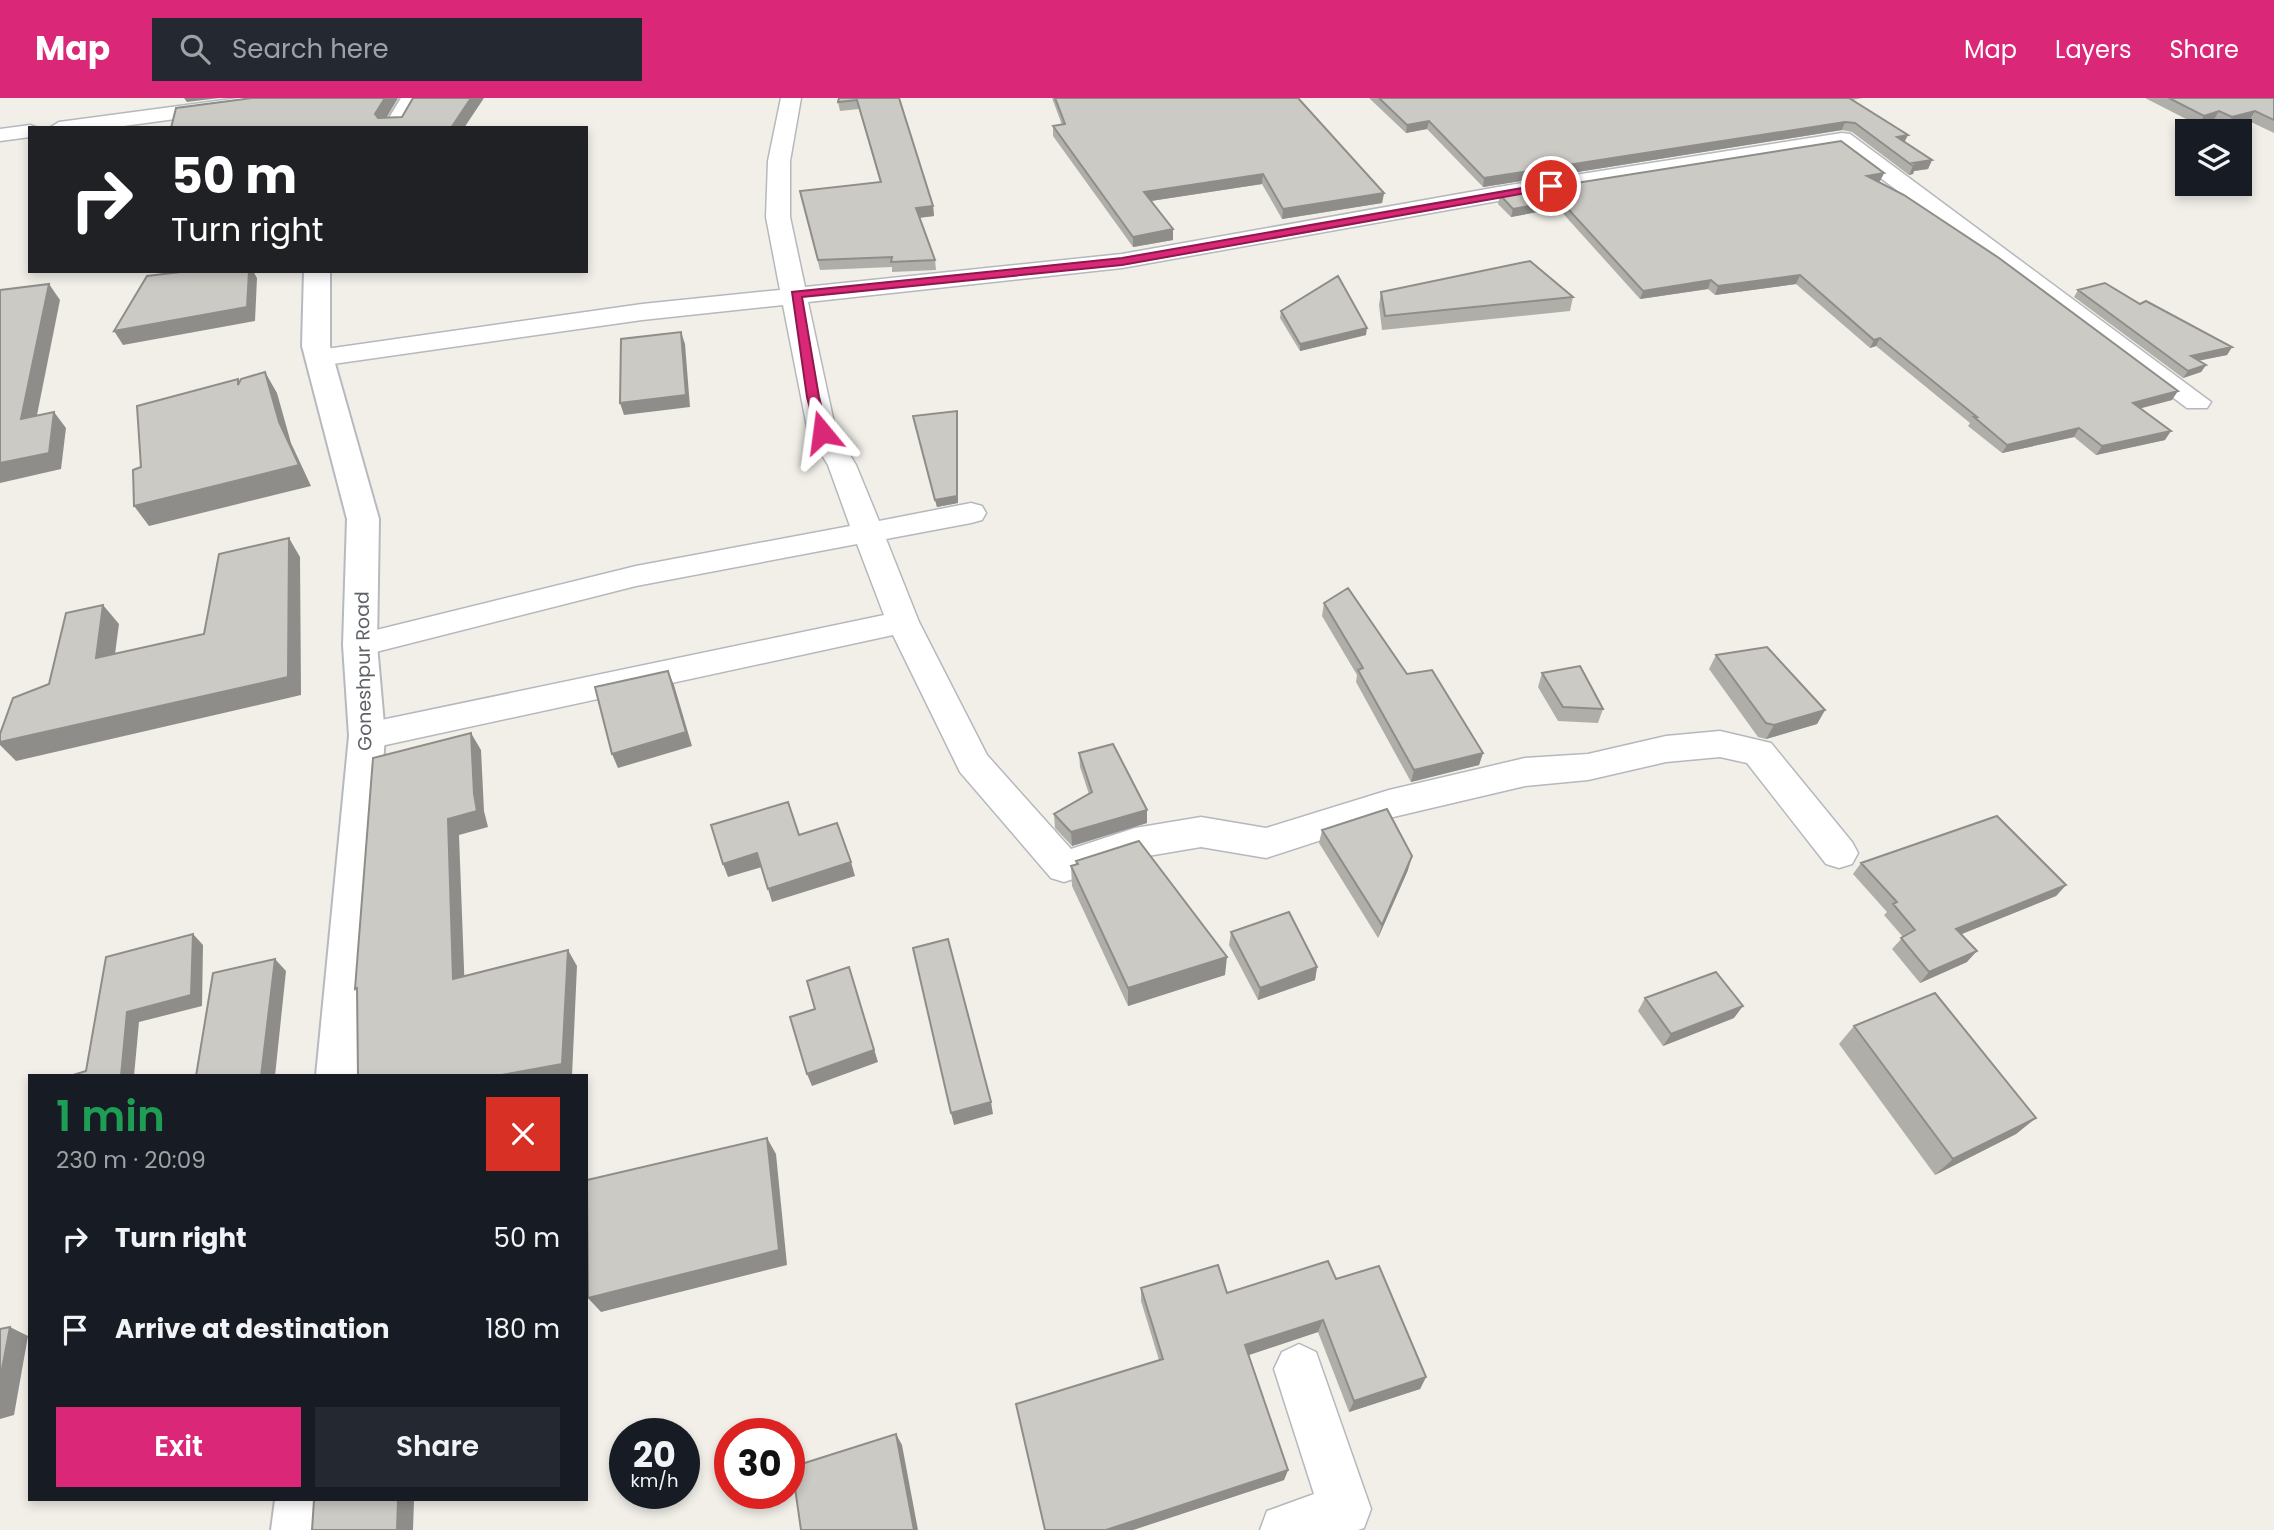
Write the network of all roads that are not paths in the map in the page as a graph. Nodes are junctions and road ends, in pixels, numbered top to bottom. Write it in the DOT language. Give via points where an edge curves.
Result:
graph roads {
  1 [pos="286,98"];
  2 [pos="412,98"];
  3 [pos="791,98"];
  4 [pos="74,126"];
  5 [pos="395,126"];
  6 [pos="28,131"];
  7 [pos="0,135"];
  8 [pos="317,273"];
  9 [pos="796,294"];
  10 [pos="319,358"];
  11 [pos="2197,402"];
  12 [pos="971,513"];
  13 [pos="871,533"];
  14 [pos="903,622"];
  15 [pos="360,645"];
  16 [pos="368,736"];
  17 [pos="1839,853"];
  18 [pos="338,1074"];
  19 [pos="1299,1369"];
  20 [pos="302,1501"];
  21 [pos="299,1530"];
  22 [pos="1286,1530"];
  1 -- 4 [label="street"];
  2 -- 5 [label="street"];
  3 -- 9 [label="street" via="779,161 778,217"];
  6 -- 7 [label="street"];
  8 -- 10 [label="street, Goneshpur Road"];
  9 -- 10 [label="street"];
  9 -- 11 [label="street" via="1122,261 1842,139"];
  9 -- 13 [label="street" via="822,432 842,465"];
  10 -- 15 [label="street, Goneshpur Road" via="363,519"];
  12 -- 13 [label="street"];
  13 -- 14 [label="street"];
  13 -- 15 [label="street" via="636,576"];
  14 -- 16 [label="street"];
  14 -- 17 [label="street" via="972,763 1065,867 1135,843 1201,832 1266,843 1389,804 1525,772 1720,744 1758,752"];
  15 -- 16 [label="street, Goneshpur Road"];
  16 -- 18 [label="street, Goneshpur Road"];
  19 -- 22 [label="street" via="1345,1509"];
  20 -- 21 [label="street"];
}
